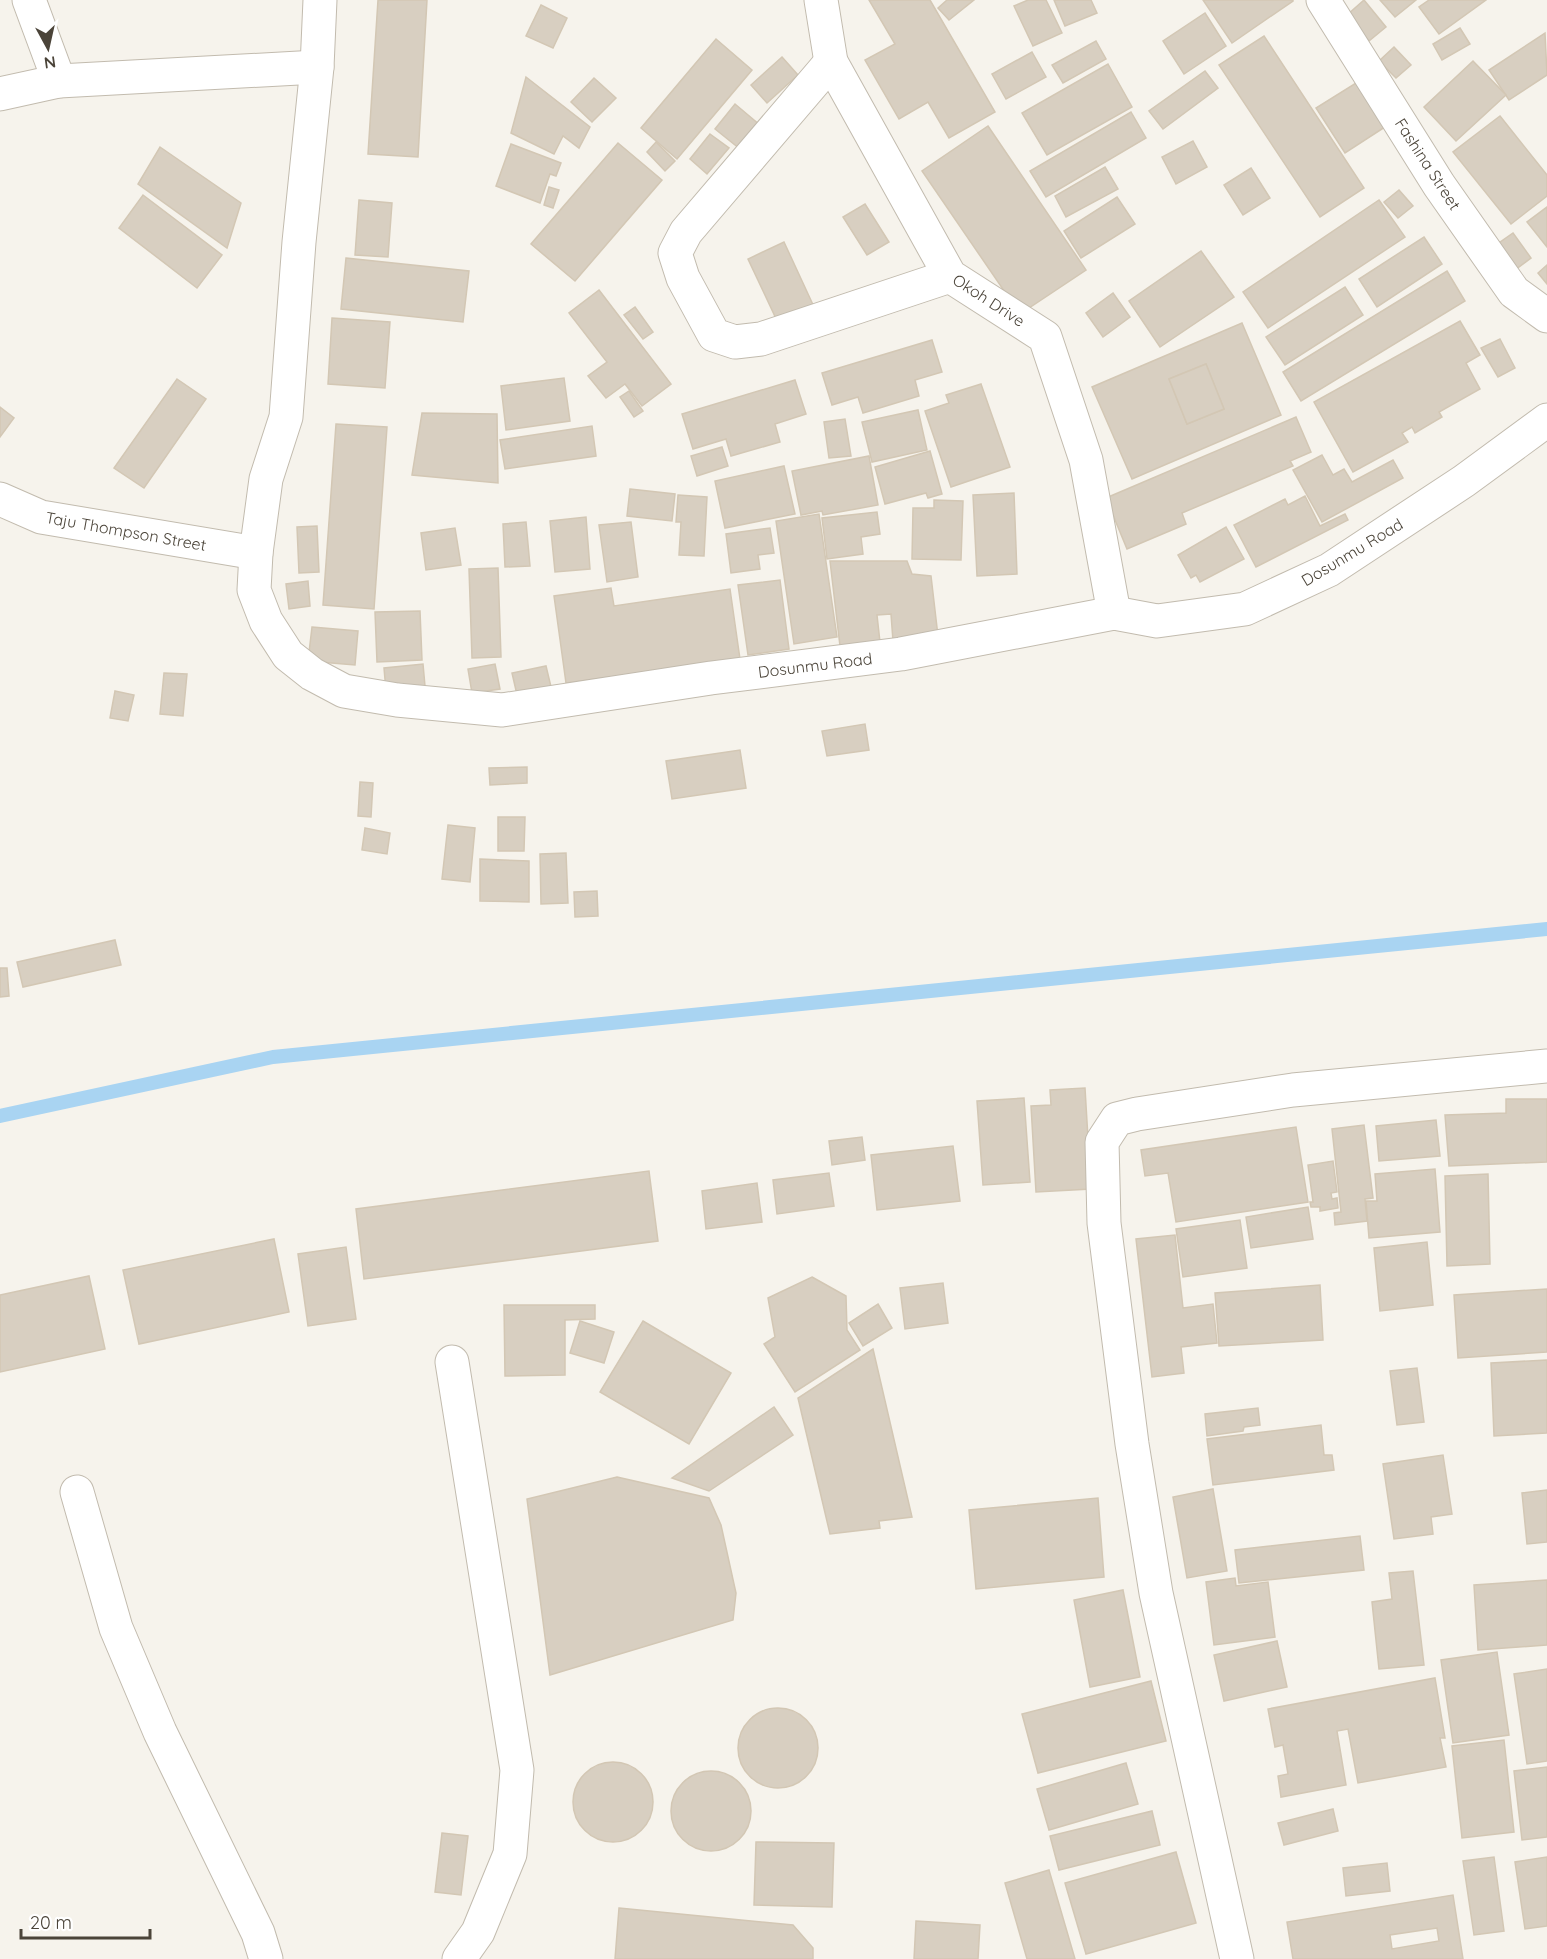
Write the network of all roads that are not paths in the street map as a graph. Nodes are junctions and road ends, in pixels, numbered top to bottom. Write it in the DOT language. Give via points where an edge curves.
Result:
graph roads {
  1 [pos="29,0"];
  2 [pos="320,0"];
  3 [pos="821,0"];
  4 [pos="1323,0"];
  5 [pos="831,62"];
  6 [pos="317,67"];
  7 [pos="59,81"];
  8 [pos="0,94"];
  9 [pos="950,276"];
  10 [pos="1547,316"];
  11 [pos="1547,420"];
  12 [pos="0,499"];
  13 [pos="256,553"];
  14 [pos="1114,613"];
  15 [pos="1547,1066"];
  16 [pos="452,1362"];
  17 [pos="77,1492"];
  18 [pos="267,1959"];
  19 [pos="459,1959"];
  20 [pos="1237,1959"];
  1 -- 7 [label="street"];
  2 -- 6 [label="street, Dosunmu Road"];
  3 -- 5 [label="street, Okoh Drive"];
  4 -- 10 [label="street, Fashina Street" via="1439,185 1514,292"];
  5 -- 9 [label="street, Okoh Drive"];
  5 -- 9 [label="street" via="686,232 675,253 683,278 714,335 735,342 761,339"];
  6 -- 7 [label="street"];
  6 -- 13 [label="street, Dosunmu Road" via="286,417 266,479"];
  7 -- 8 [label="street"];
  9 -- 14 [label="street, Okoh Drive" via="1045,337 1086,460"];
  11 -- 14 [label="street, Dosunmu Road" via="1464,481 1329,570 1245,609 1157,621"];
  12 -- 13 [label="street, Taju Thompson Street" via="41,517"];
  13 -- 14 [label="street, Dosunmu Road" via="254,590 266,621 288,655 312,674 344,691 502,710 902,654"];
  15 -- 20 [label="street" via="1293,1090 1137,1114 1117,1119 1102,1142 1106,1235 1132,1444 1156,1593"];
  16 -- 19 [label="street" via="517,1770 510,1854 478,1932"];
  17 -- 18 [label="street" via="116,1628 160,1732"];
}
